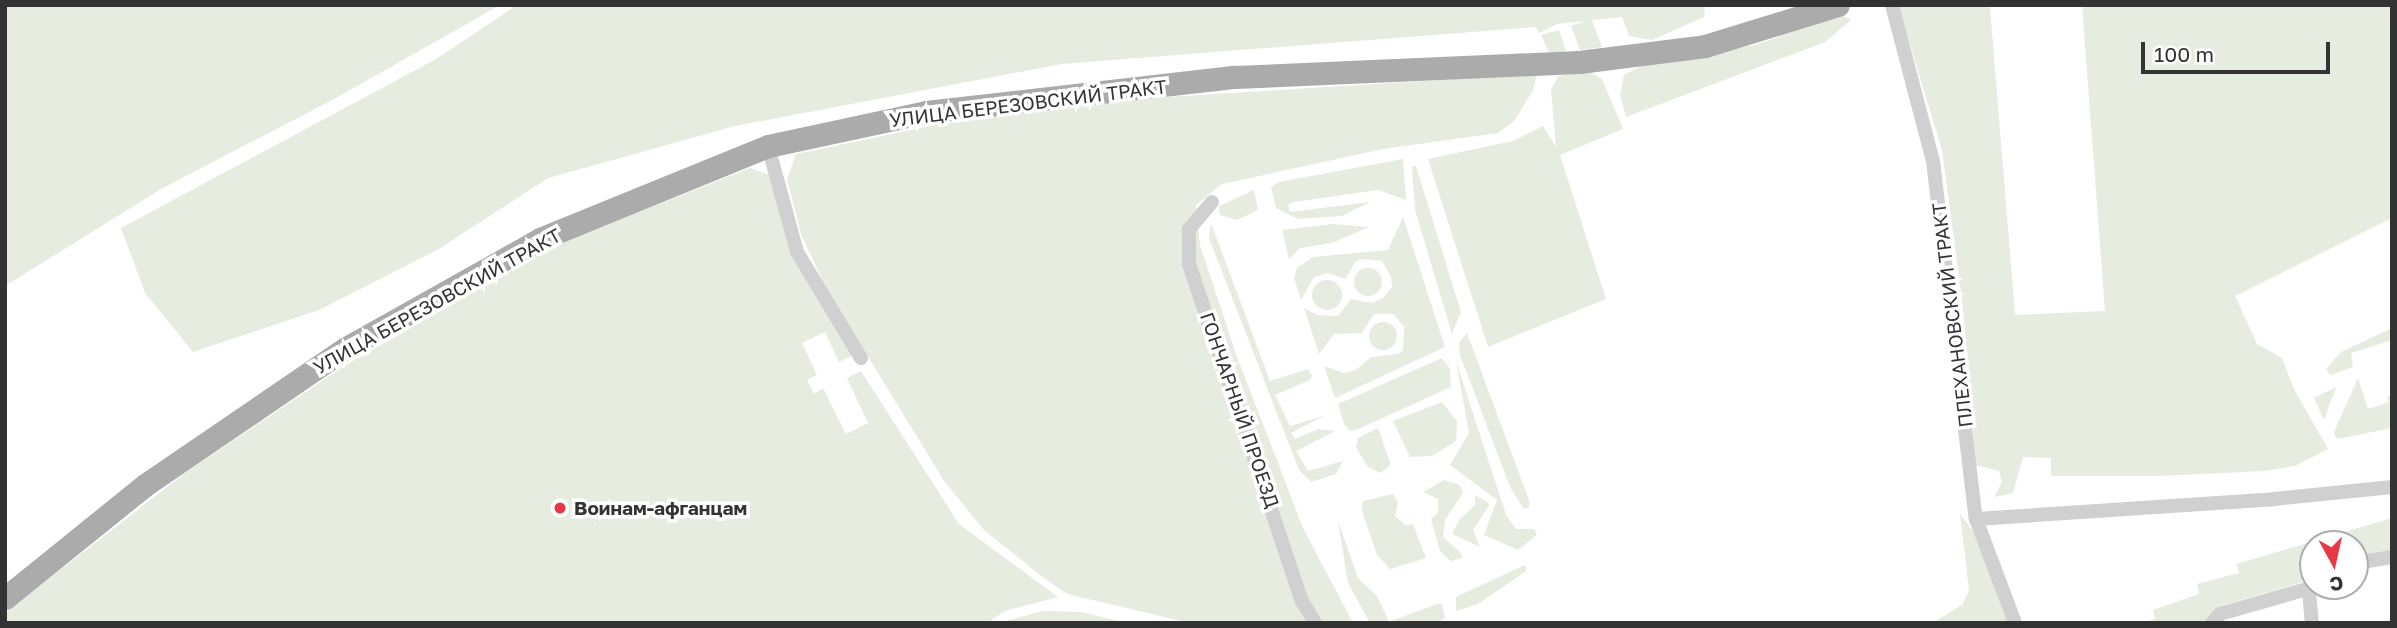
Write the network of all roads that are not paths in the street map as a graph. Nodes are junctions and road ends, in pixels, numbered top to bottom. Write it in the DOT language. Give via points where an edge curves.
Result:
graph roads {
  1 [pos="1838,5"];
  2 [pos="1892,5"];
  3 [pos="768,146"];
  4 [pos="1212,202"];
  5 [pos="861,358"];
  6 [pos="2392,487"];
  7 [pos="1976,519"];
  8 [pos="2392,557"];
  9 [pos="2369,561"];
  10 [pos="2299,591"];
  11 [pos="5,598"];
  12 [pos="2313,600"];
  13 [pos="1315,623"];
  14 [pos="2015,623"];
  15 [pos="2212,623"];
  16 [pos="2312,623"];
  1 -- 3 [label="main road, УЛИЦА БЕРЕЗОВСКИЙ ТРАКТ" via="1705,46 1579,62 1235,77 926,112"];
  2 -- 7 [label="street, ПЛЕХАНОВСКИЙ ТРАКТ" via="1933,161"];
  3 -- 5 [label="street" via="797,252"];
  3 -- 11 [label="main road, УЛИЦА БЕРЕЗОВСКИЙ ТРАКТ" via="540,239 346,348 145,485"];
  4 -- 13 [label="street, ГОНЧАРНЫЙ ПРОЕЗД" via="1189,229 1189,264 1302,601"];
  6 -- 7 [label="street"];
  7 -- 14 [label="street, ПЛЕХАНОВСКИЙ ТРАКТ"];
  8 -- 9 [label="street"];
  10 -- 15 [label="street" via="2220,614"];
  12 -- 16 [label="street"];
}
